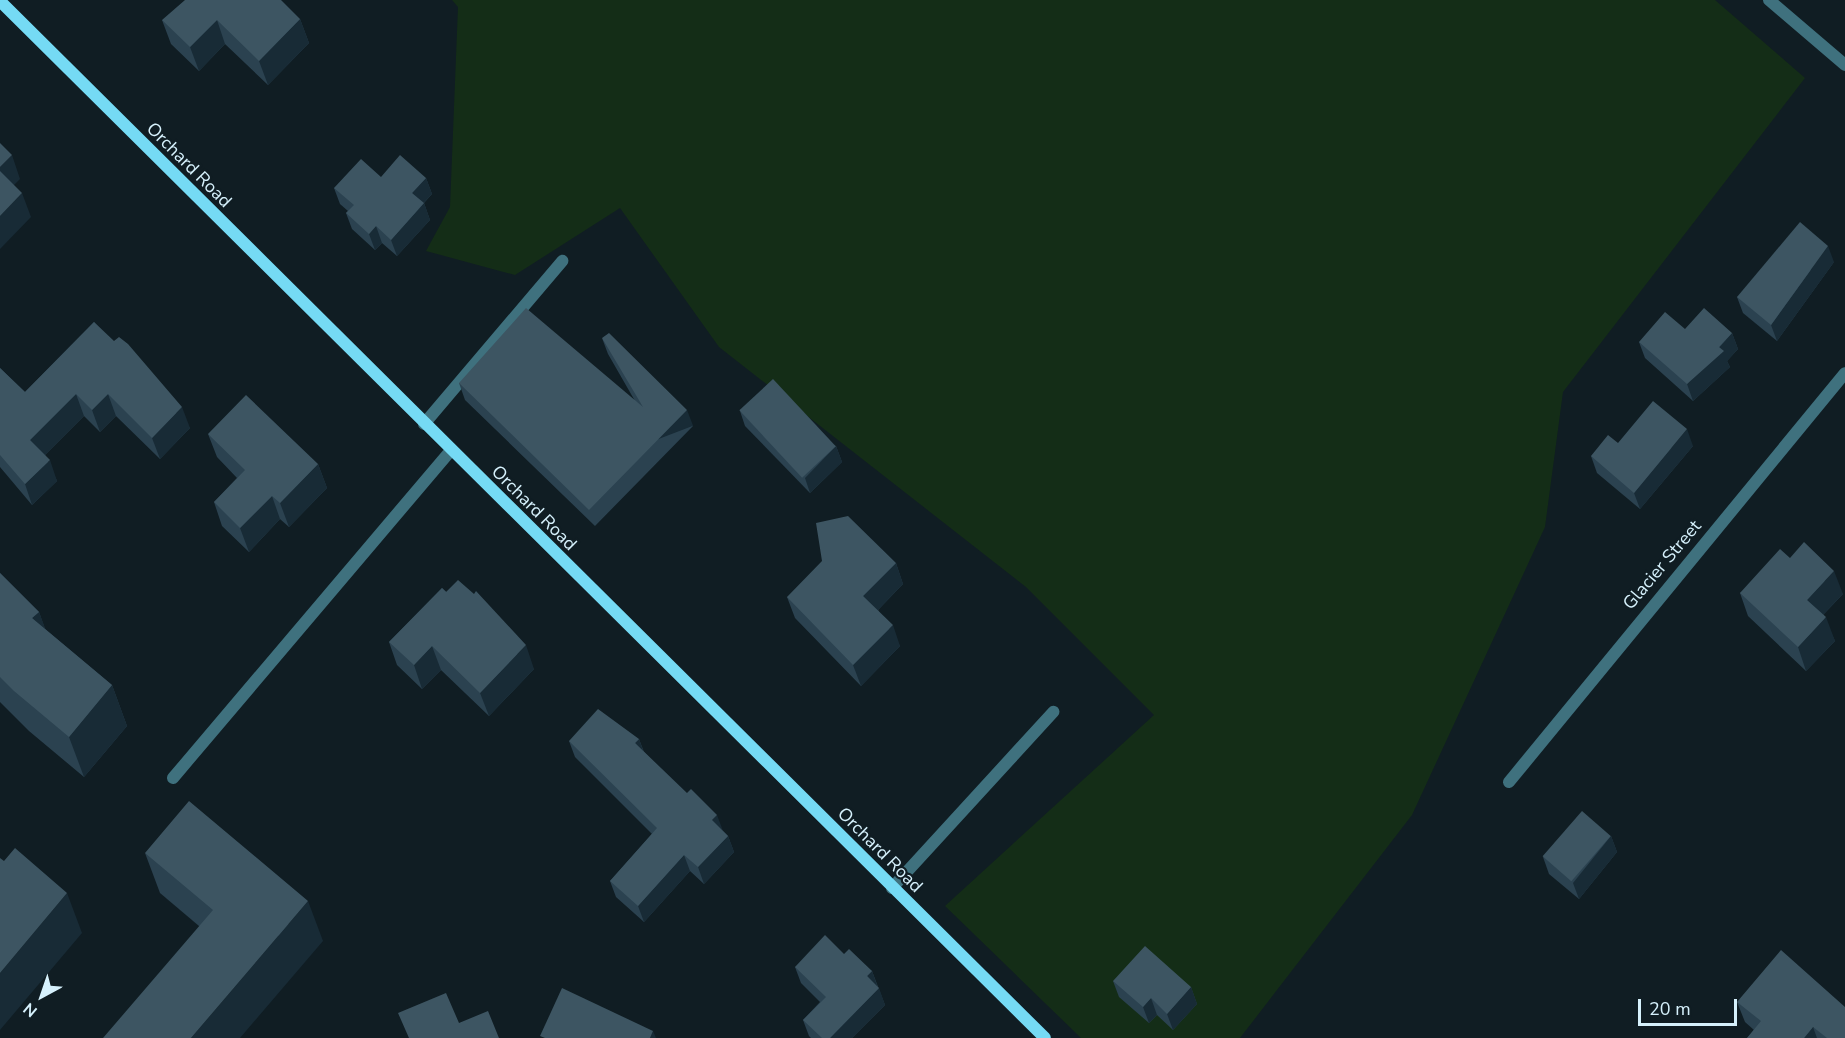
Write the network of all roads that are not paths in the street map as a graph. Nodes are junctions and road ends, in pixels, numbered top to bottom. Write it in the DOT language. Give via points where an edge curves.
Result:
graph roads {
  1 [pos="1768,0"];
  2 [pos="0,1"];
  3 [pos="1845,65"];
  4 [pos="562,261"];
  5 [pos="1845,373"];
  6 [pos="424,424"];
  7 [pos="450,451"];
  8 [pos="1053,712"];
  9 [pos="172,778"];
  10 [pos="1509,782"];
  11 [pos="892,888"];
  12 [pos="1045,1038"];
  1 -- 3 [label="street"];
  2 -- 6 [label="main road, Orchard Road"];
  4 -- 6 [label="street"];
  5 -- 10 [label="street, Glacier Street"];
  6 -- 7 [label="main road, Orchard Road"];
  7 -- 9 [label="street"];
  7 -- 11 [label="main road, Orchard Road"];
  8 -- 11 [label="street"];
  11 -- 12 [label="main road, Orchard Road"];
}
